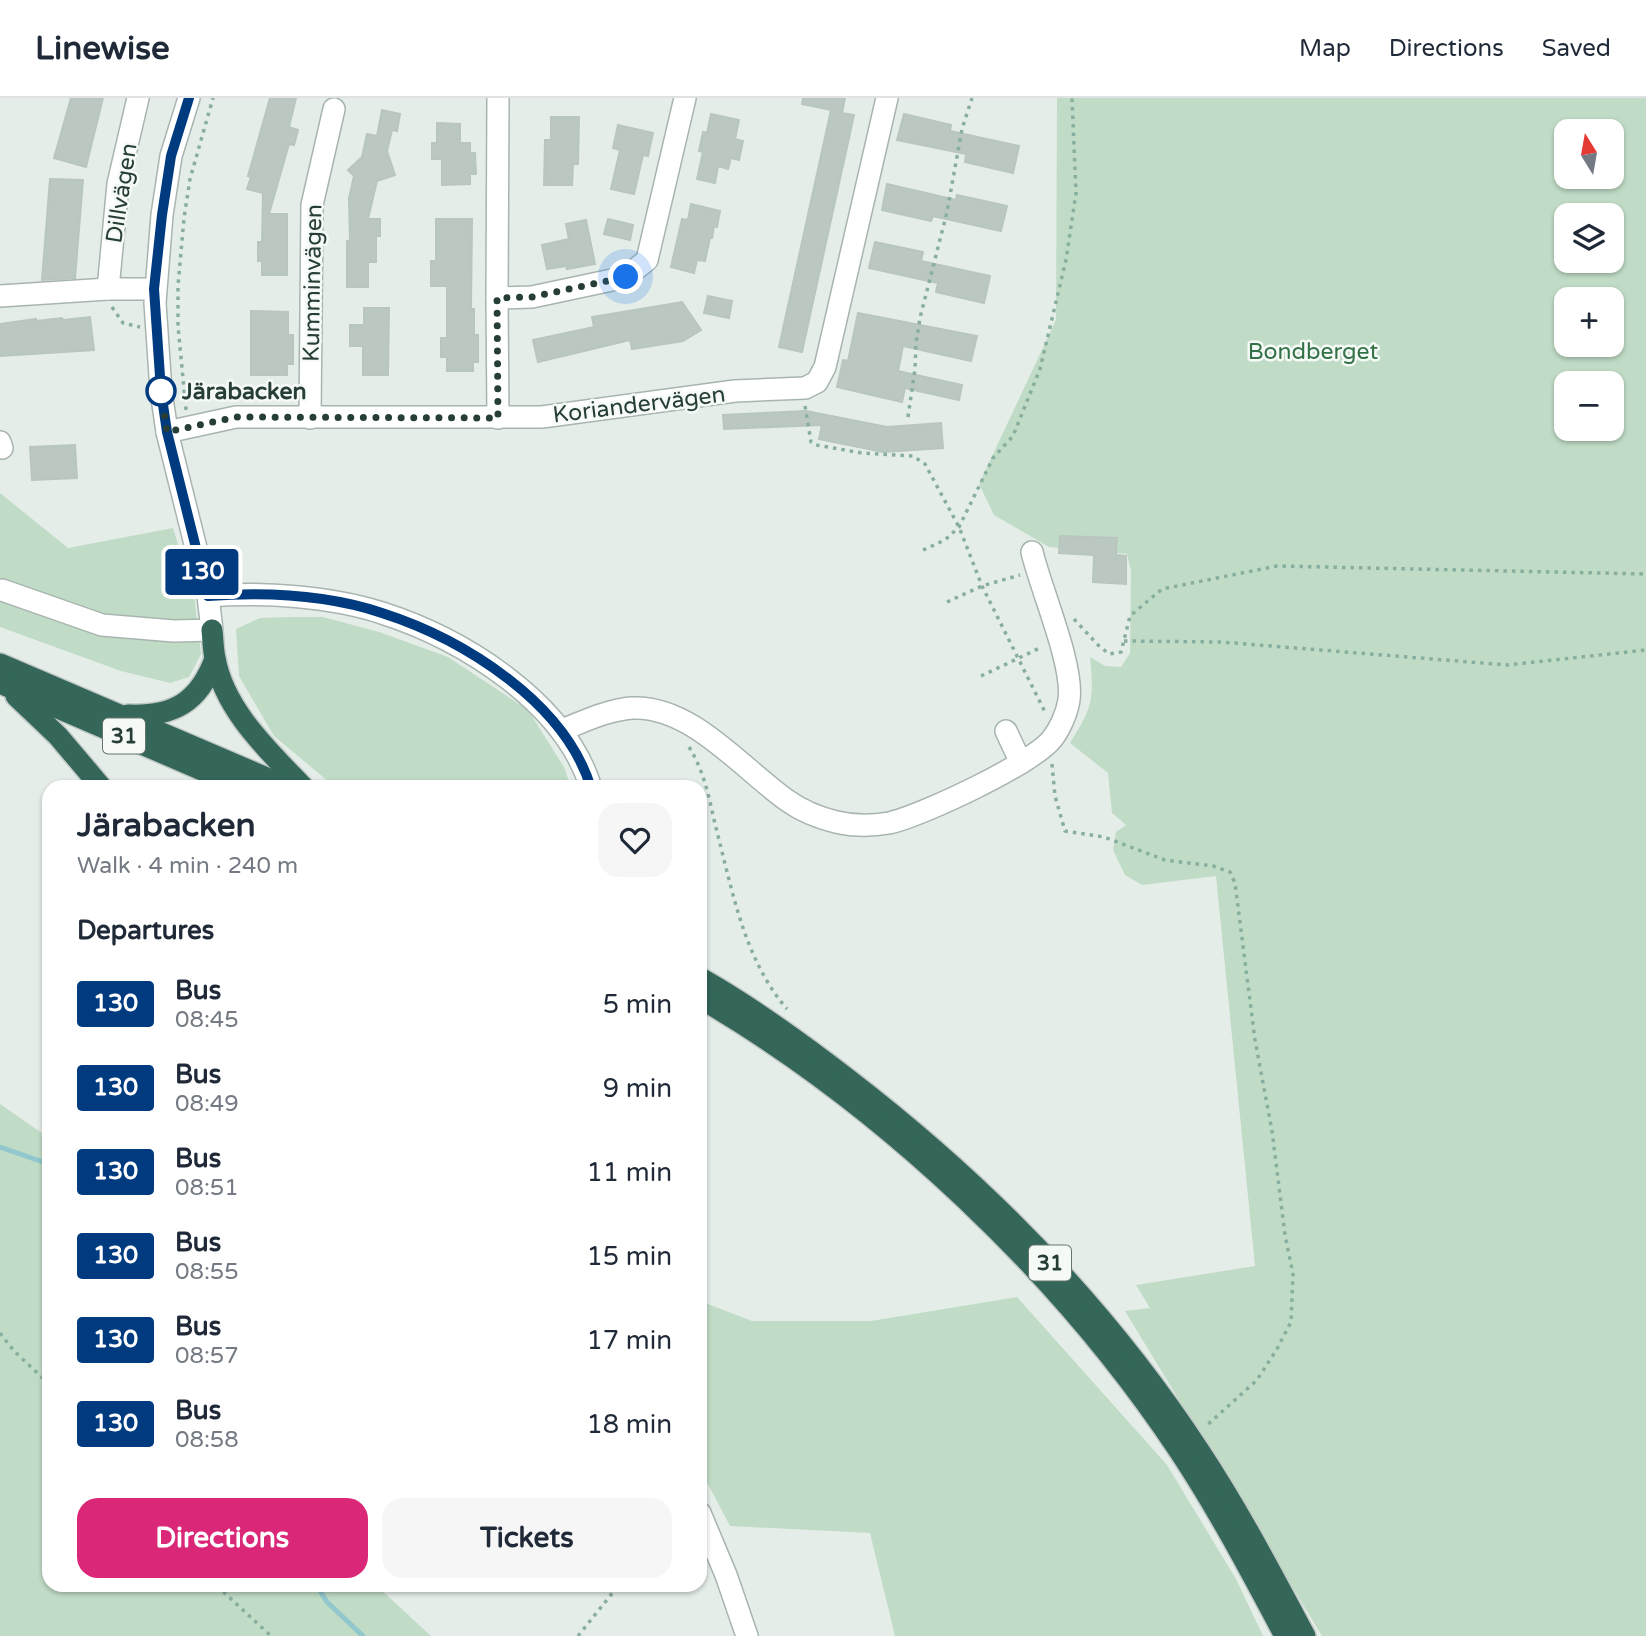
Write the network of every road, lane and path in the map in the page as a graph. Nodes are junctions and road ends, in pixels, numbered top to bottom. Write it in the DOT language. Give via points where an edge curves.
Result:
graph roads {
  1 [pos="138,98"];
  2 [pos="189,98"];
  3 [pos="213,98"];
  4 [pos="498,98"];
  5 [pos="685,98"];
  6 [pos="887,98"];
  7 [pos="972,98"];
  8 [pos="1072,98"];
  9 [pos="334,109"];
  10 [pos="108,289"];
  11 [pos="154,289"];
  12 [pos="0,296"];
  13 [pos="497,298"];
  14 [pos="167,326"];
  15 [pos="803,398"];
  16 [pos="310,418"];
  17 [pos="498,418"];
  18 [pos="908,418"];
  19 [pos="177,429"];
  20 [pos="959,527"];
  21 [pos="923,550"];
  22 [pos="1032,552"];
  23 [pos="217,557"];
  24 [pos="1646,574"];
  25 [pos="239,576"];
  26 [pos="1007,579"];
  27 [pos="982,586"];
  28 [pos="2,590"];
  29 [pos="208,596"];
  30 [pos="947,602"];
  31 [pos="1070,617"];
  32 [pos="212,630"];
  33 [pos="1058,639"];
  34 [pos="1124,641"];
  35 [pos="1646,649"];
  36 [pos="215,659"];
  37 [pos="1019,659"];
  38 [pos="981,676"];
  39 [pos="1,677"];
  40 [pos="119,715"];
  41 [pos="562,730"];
  42 [pos="1006,732"];
  43 [pos="1052,738"];
  44 [pos="1021,763"];
  45 [pos="95,780"];
  46 [pos="226,780"];
  47 [pos="271,780"];
  48 [pos="297,780"];
  49 [pos="589,780"];
  50 [pos="707,983"];
  51 [pos="707,1003"];
  52 [pos="0,1333"];
  53 [pos="42,1377"];
  54 [pos="1198,1433"];
  55 [pos="707,1530"];
  56 [pos="223,1592"];
  57 [pos="613,1592"];
  58 [pos="271,1636"];
  59 [pos="579,1636"];
  60 [pos="747,1636"];
  61 [pos="1285,1636"];
  62 [pos="1305,1636"];
  1 -- 10 [label="street, Dillvägen" via="118,184"];
  2 -- 11 [label="street" via="171,156"];
  3 -- 14 [label="path" via="190,179 178,286"];
  4 -- 13 [label="street"];
  5 -- 13 [label="street" via="647,260 626,277 532,297"];
  6 -- 17 [label="street, Koriandervägen" via="829,351 817,382 805,388 735,391 542,417"];
  7 -- 18 [label="path" via="918,330"];
  8 -- 20 [label="path" via="1076,193 1066,260 1040,369 1013,436 993,458"];
  9 -- 16 [label="street, Kumminvägen" via="312,205"];
  10 -- 11 [label="street"];
  10 -- 12 [label="street"];
  10 -- 14 [label="path" via="112,307 123,323"];
  11 -- 14 [label="street"];
  13 -- 17 [label="street"];
  14 -- 19 [label="path"];
  14 -- 19 [label="street" via="161,391"];
  15 -- 20 [label="path" via="811,442 862,453 913,456 925,464"];
  16 -- 17 [label="street, Koriandervägen"];
  16 -- 19 [label="street, Koriandervägen" via="236,417"];
  19 -- 29 [label="street"];
  20 -- 21 [label="path"];
  20 -- 27 [label="path"];
  22 -- 33 [label="street"];
  23 -- 25 [label="path"];
  24 -- 34 [label="path" via="1277,566 1162,589 1130,616"];
  26 -- 27 [label="path"];
  27 -- 30 [label="path"];
  27 -- 37 [label="path"];
  28 -- 32 [label="street" via="102,625 174,632"];
  29 -- 32 [label="street"];
  29 -- 41 [label="street" via="306,599 380,612 463,649 531,698"];
  31 -- 34 [label="path" via="1109,654 1121,652"];
  32 -- 36 [label="highway"];
  33 -- 37 [label="path"];
  33 -- 43 [label="street" via="1070,688 1069,703"];
  34 -- 35 [label="path" via="1221,642 1507,665"];
  36 -- 40 [label="highway" via="202,687 183,705 154,714"];
  36 -- 48 [label="highway" via="245,722"];
  37 -- 38 [label="path"];
  37 -- 43 [label="path" via="1044,708"];
  39 -- 40 [label="highway, 31"];
  39 -- 45 [label="highway"];
  39 -- 46 [label="highway, 31"];
  40 -- 47 [label="highway, 31"];
  41 -- 44 [label="street" via="617,710 655,710 702,732 790,803 814,816 862,826 920,814"];
  41 -- 49 [label="street"];
  42 -- 44 [label="street"];
  43 -- 44 [label="street"];
  43 -- 54 [label="path" via="1055,796 1065,831 1104,837 1166,860 1213,866 1230,872 1235,883 1293,1273 1291,1322 1257,1380"];
  50 -- 62 [label="highway, 31" via="803,1045 902,1121 1045,1257 1136,1362 1199,1450 1258,1546"];
  51 -- 61 [label="highway, 31" via="800,1063 874,1121 969,1203 1031,1267 1120,1370 1180,1452"];
  52 -- 53 [label="path"];
  55 -- 60 [label="street"];
  56 -- 58 [label="path"];
  57 -- 59 [label="path"];
}
